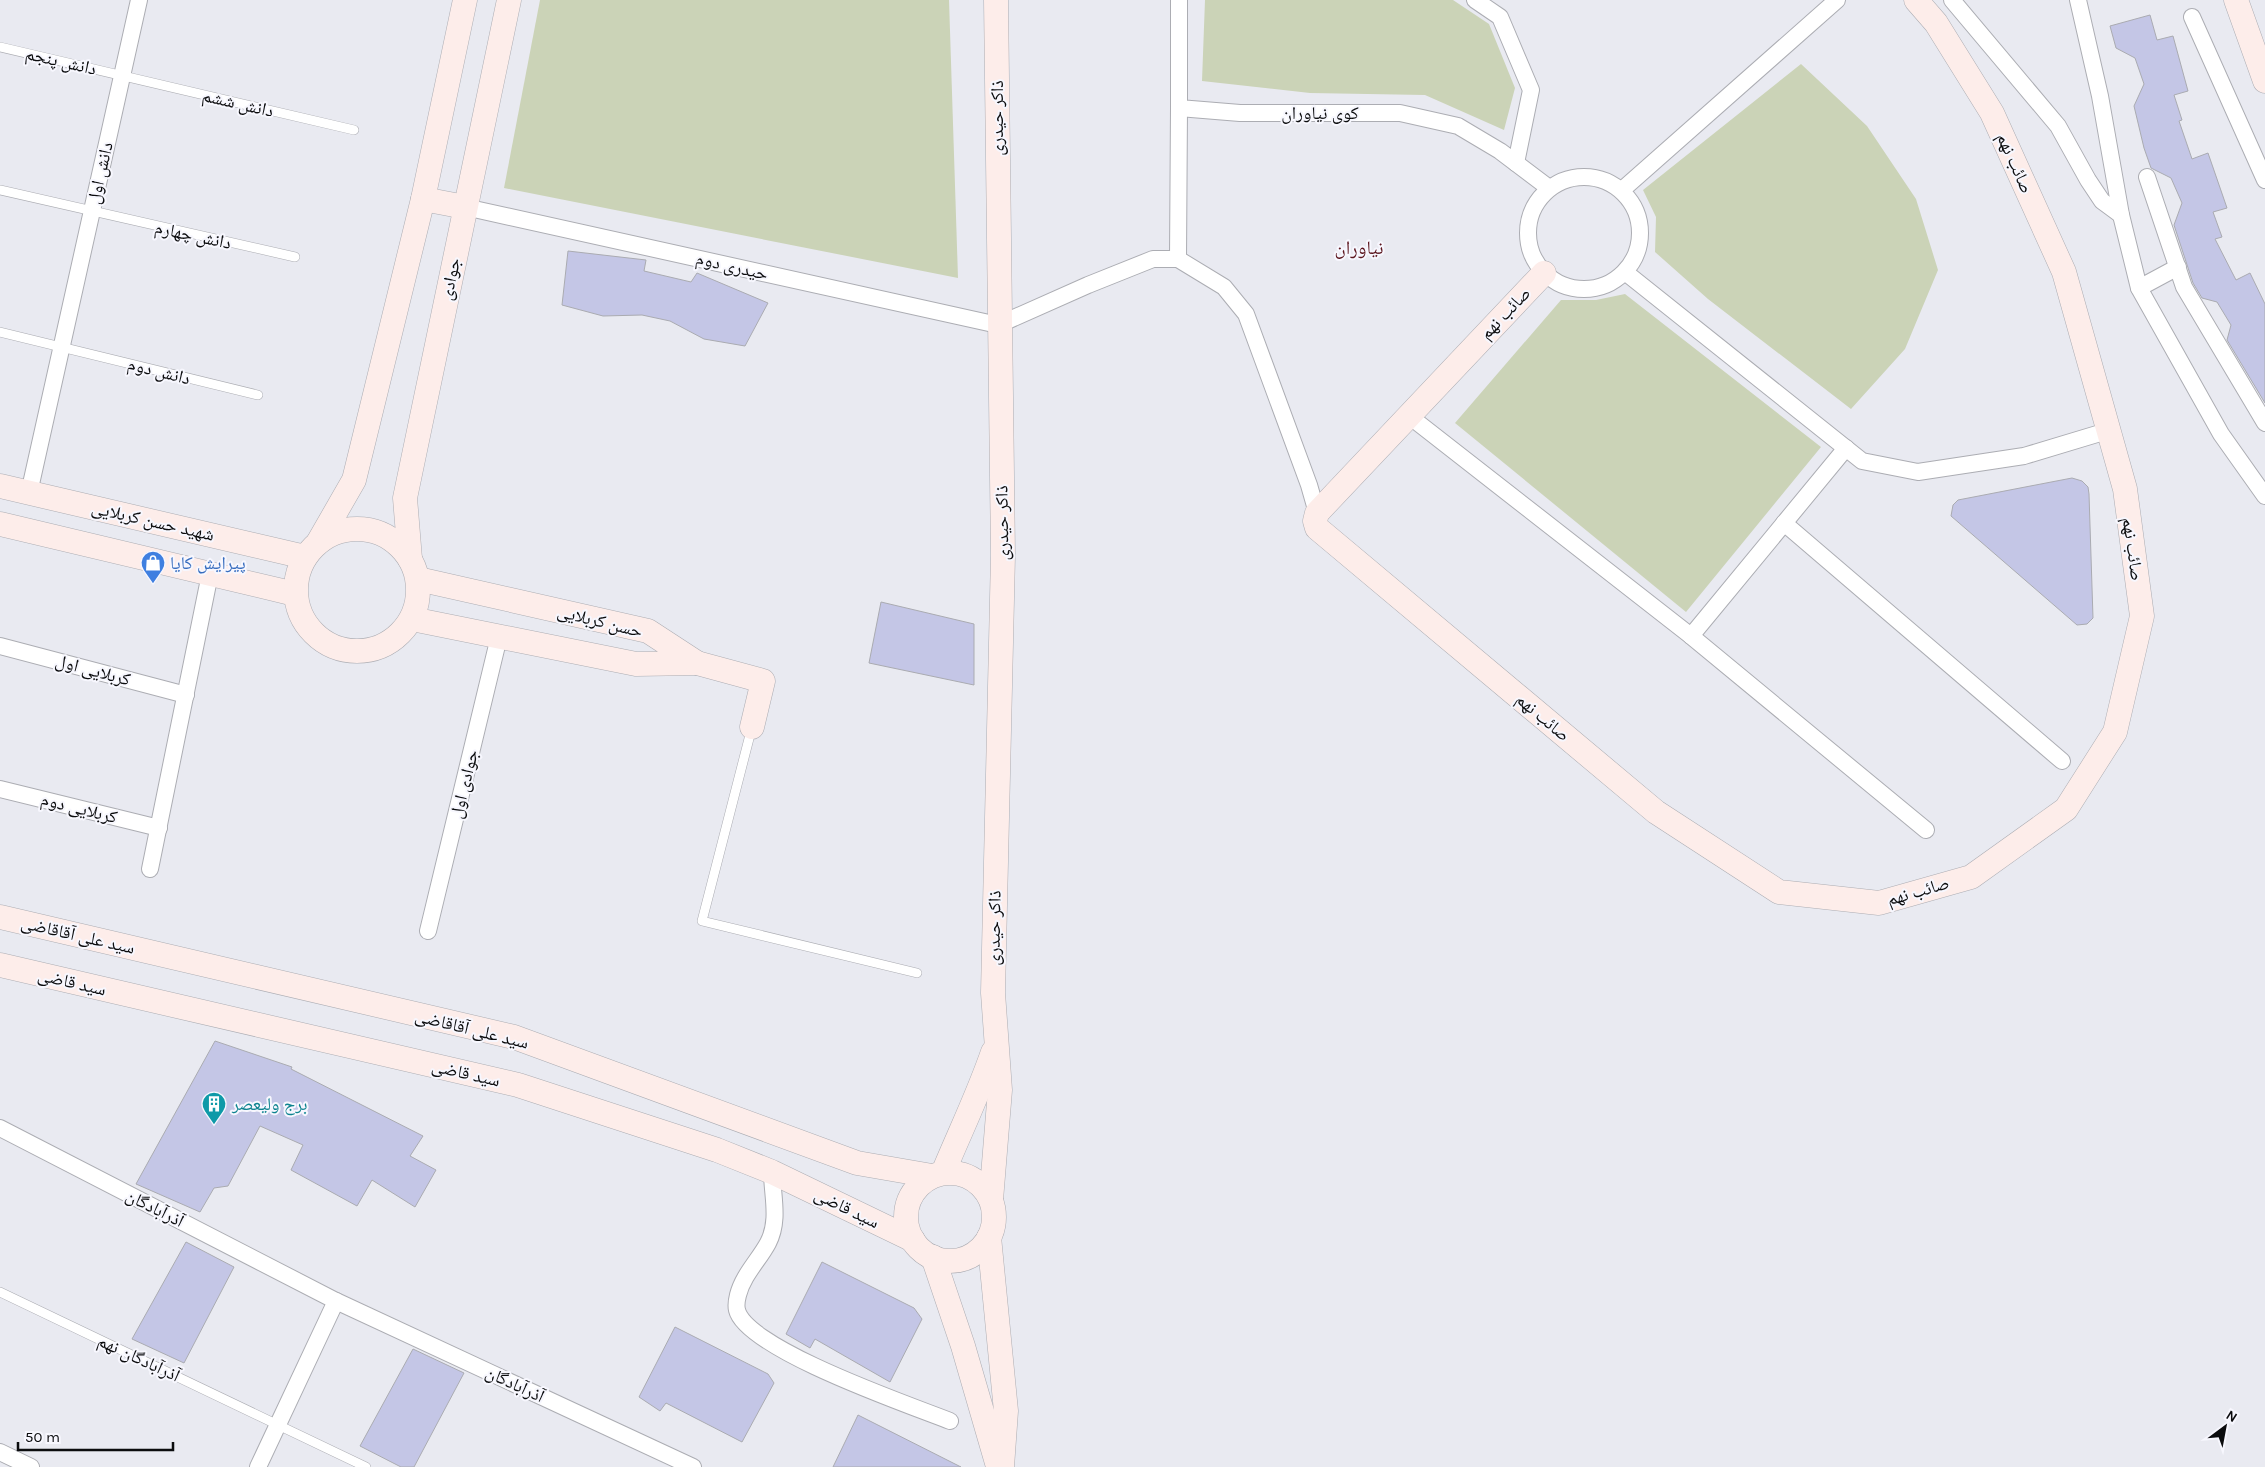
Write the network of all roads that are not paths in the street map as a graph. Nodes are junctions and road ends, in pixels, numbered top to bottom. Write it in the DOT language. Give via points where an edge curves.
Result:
graph roads {
  1 [pos="140,0"];
  2 [pos="465,0"];
  3 [pos="509,0"];
  4 [pos="996,0"];
  5 [pos="1179,0"];
  6 [pos="1475,0"];
  7 [pos="1837,0"];
  8 [pos="1916,0"];
  9 [pos="1952,0"];
  10 [pos="2236,0"];
  11 [pos="2082,1"];
  12 [pos="2192,16"];
  13 [pos="0,46"];
  14 [pos="122,76"];
  15 [pos="2265,80"];
  16 [pos="1179,108"];
  17 [pos="354,130"];
  18 [pos="1516,163"];
  19 [pos="2147,177"];
  20 [pos="2265,180"];
  21 [pos="1549,188"];
  22 [pos="0,190"];
  23 [pos="1622,190"];
  24 [pos="423,199"];
  25 [pos="465,207"];
  26 [pos="92,212"];
  27 [pos="2121,215"];
  28 [pos="295,257"];
  29 [pos="1178,259"];
  30 [pos="2178,267"];
  31 [pos="1625,272"];
  32 [pos="1544,273"];
  33 [pos="2139,288"];
  34 [pos="998,325"];
  35 [pos="0,332"];
  36 [pos="61,347"];
  37 [pos="258,395"];
  38 [pos="1408,415"];
  39 [pos="2265,423"];
  40 [pos="2107,431"];
  41 [pos="1846,448"];
  42 [pos="0,486"];
  43 [pos="29,492"];
  44 [pos="2265,496"];
  45 [pos="1317,513"];
  46 [pos="1784,523"];
  47 [pos="0,524"];
  48 [pos="312,549"];
  49 [pos="414,569"];
  50 [pos="210,574"];
  51 [pos="295,594"];
  52 [pos="412,619"];
  53 [pos="1691,636"];
  54 [pos="499,637"];
  55 [pos="0,646"];
  56 [pos="697,664"];
  57 [pos="186,695"];
  58 [pos="752,727"];
  59 [pos="2062,761"];
  60 [pos="0,789"];
  61 [pos="159,828"];
  62 [pos="1926,830"];
  63 [pos="150,869"];
  64 [pos="0,917"];
  65 [pos="428,930"];
  66 [pos="0,965"];
  67 [pos="917,973"];
  68 [pos="996,1046"];
  69 [pos="0,1128"];
  70 [pos="786,1137"];
  71 [pos="772,1172"];
  72 [pos="938,1175"];
  73 [pos="991,1200"];
  74 [pos="989,1237"];
  75 [pos="913,1240"];
  76 [pos="933,1257"];
  77 [pos="0,1292"];
  78 [pos="336,1301"];
  79 [pos="950,1421"];
  80 [pos="278,1424"];
  81 [pos="0,1452"];
  82 [pos="31,1467"];
  83 [pos="258,1467"];
  84 [pos="366,1467"];
  85 [pos="693,1467"];
  86 [pos="998,1467"];
  87 [pos="1002,1467"];
  1 -- 14 [label="street, دانش اول"];
  2 -- 24 [label="street"];
  3 -- 25 [label="street, جوادی"];
  4 -- 34 [label="street, ذاکر حیدری"];
  5 -- 16 [label="street"];
  6 -- 18 [label="street" via="1500,17 1531,90"];
  7 -- 23 [label="street"];
  8 -- 40 [label="street, صائب نهم" via="1936,23 1992,113 2060,263"];
  9 -- 27 [label="street" via="2058,126 2102,201"];
  10 -- 15 [label="street"];
  11 -- 27 [label="street"];
  12 -- 20 [label="street"];
  13 -- 14 [label="lane, دانش پنجم"];
  14 -- 17 [label="lane, دانش ششم"];
  14 -- 26 [label="street, دانش اول"];
  16 -- 18 [label="street, کوی نیاوران" via="1240,113 1400,113 1458,126"];
  16 -- 29 [label="street"];
  18 -- 21 [label="street, کوی نیاوران"];
  19 -- 30 [label="street"];
  21 -- 23 [label="street" via="1566,179 1586,176 1605,180"];
  21 -- 32 [label="street" via="1536,202 1529,220 1528,240"];
  22 -- 26 [label="lane, دانش چهارم"];
  23 -- 31 [label="street" via="1634,205 1640,222 1641,240"];
  24 -- 25 [label="street"];
  24 -- 48 [label="street" via="354,480"];
  25 -- 34 [label="street, حیدری دوم"];
  25 -- 49 [label="street, جوادی" via="405,498"];
  26 -- 28 [label="lane, دانش چهارم"];
  26 -- 36 [label="street, دانش اول"];
  27 -- 33 [label="street"];
  29 -- 34 [label="street" via="1153,259"];
  29 -- 45 [label="street" via="1224,287 1246,314"];
  30 -- 33 [label="street"];
  30 -- 39 [label="street" via="2184,287"];
  31 -- 32 [label="street" via="1611,283 1594,289 1576,289"];
  31 -- 41 [label="street"];
  32 -- 38 [label="street, صائب نهم"];
  33 -- 44 [label="street" via="2221,434"];
  34 -- 68 [label="street, ذاکر حیدری" via="1003,555 993,993"];
  35 -- 36 [label="lane"];
  36 -- 37 [label="lane, دانش دوم"];
  36 -- 43 [label="street, دانش اول"];
  38 -- 45 [label="street, صائب نهم"];
  38 -- 53 [label="street"];
  40 -- 41 [label="street" via="2024,456 1918,472 1862,460"];
  40 -- 45 [label="street, صائب نهم" via="2124,489 2142,616 2115,732 2066,809 1971,877 1880,903 1779,892 1656,812 1317,528"];
  41 -- 46 [label="street"];
  42 -- 43 [label="street, شهید حسن کربلایی"];
  43 -- 48 [label="street, شهید حسن کربلایی"];
  46 -- 53 [label="street"];
  46 -- 59 [label="street"];
  47 -- 50 [label="street"];
  48 -- 49 [label="street" via="338,532 358,529 379,533 397,543"];
  48 -- 51 [label="street" via="297,575"];
  49 -- 52 [label="street" via="418,600"];
  49 -- 56 [label="street, حسن کربلایی" via="648,632"];
  50 -- 51 [label="street"];
  50 -- 57 [label="street"];
  51 -- 52 [label="street" via="300,614 311,631 326,644 345,651 365,652 384,646 400,635"];
  52 -- 54 [label="street, حسن کربلایی"];
  53 -- 62 [label="street"];
  54 -- 56 [label="street, حسن کربلایی" via="636,664"];
  54 -- 65 [label="street, جوادی اول"];
  55 -- 57 [label="street, کربلایی اول"];
  56 -- 58 [label="street" via="764,681"];
  57 -- 61 [label="street"];
  58 -- 67 [label="lane" via="702,921"];
  60 -- 61 [label="street, کربلایی دوم"];
  61 -- 63 [label="street"];
  64 -- 70 [label="street, سید علی آقاقاضی" via="514,1037"];
  66 -- 71 [label="street, سید قاضی" via="518,1085 717,1150"];
  68 -- 72 [label="street" via="980,1089"];
  68 -- 73 [label="street, ذاکر حیدری" via="1000,1090"];
  69 -- 78 [label="street, آذرآبادگان"];
  70 -- 71 [label="street"];
  70 -- 72 [label="street, سید علی آقاقاضی" via="857,1163"];
  71 -- 75 [label="street, سید قاضی"];
  71 -- 79 [label="street" via="775,1220 769,1241 744,1280 738,1296 737,1311 746,1324 796,1357 837,1378"];
  72 -- 73 [label="street" via="967,1176 977,1182"];
  72 -- 75 [label="street" via="922,1182 908,1203 907,1222"];
  73 -- 74 [label="street" via="994,1225"];
  74 -- 76 [label="street" via="971,1256 946,1261"];
  74 -- 87 [label="street" via="1006,1411"];
  75 -- 76 [label="street"];
  76 -- 86 [label="street"];
  77 -- 80 [label="lane, آذرآبادگان نهم"];
  78 -- 80 [label="street"];
  78 -- 85 [label="street, آذرآبادگان"];
  80 -- 83 [label="street"];
  80 -- 84 [label="lane, آذرآبادگان نهم"];
  81 -- 82 [label="street"];
}
